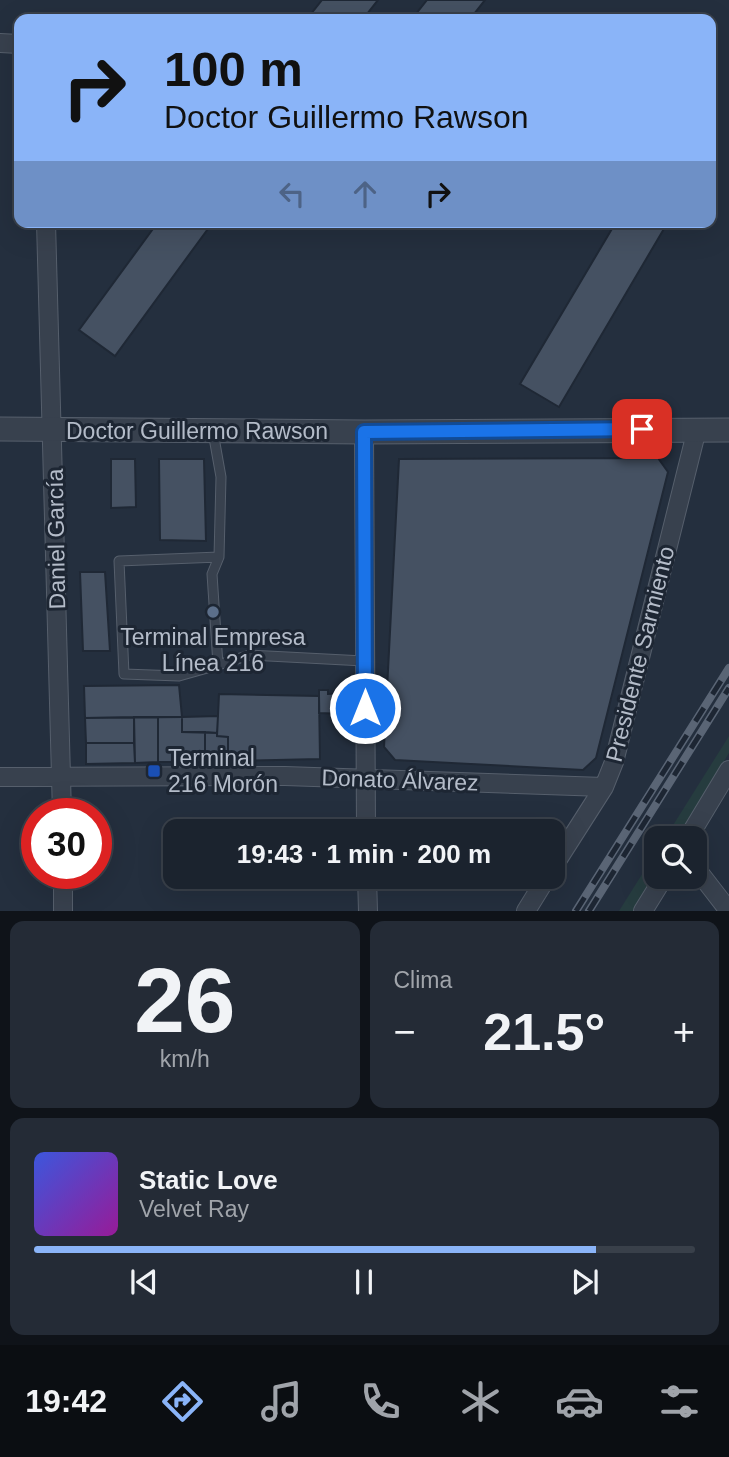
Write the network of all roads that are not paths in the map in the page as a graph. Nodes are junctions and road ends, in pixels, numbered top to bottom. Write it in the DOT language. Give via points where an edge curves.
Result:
graph roads {
  1 [pos="46,228"];
  2 [pos="0,429"];
  3 [pos="53,429"];
  4 [pos="697,429"];
  5 [pos="729,430"];
  6 [pos="212,431"];
  7 [pos="364,432"];
  8 [pos="219,557"];
  9 [pos="364,661"];
  10 [pos="218,665"];
  11 [pos="729,770"];
  12 [pos="62,776"];
  13 [pos="0,777"];
  14 [pos="365,778"];
  15 [pos="604,787"];
  16 [pos="62,798"];
  17 [pos="366,819"];
  18 [pos="695,826"];
  19 [pos="565,848"];
  20 [pos="707,883"];
  21 [pos="62,889"];
  22 [pos="367,889"];
  23 [pos="540,889"];
  24 [pos="657,889"];
  25 [pos="63,911"];
  26 [pos="368,911"];
  27 [pos="526,911"];
  28 [pos="643,911"];
  29 [pos="729,911"];
  1 -- 3 [label="street, Daniel García"];
  2 -- 3 [label="street, Doctor Guillermo Rawson"];
  3 -- 6 [label="street, Doctor Guillermo Rawson"];
  3 -- 12 [label="street, Daniel García"];
  4 -- 5 [label="street, Doctor Guillermo Rawson"];
  4 -- 7 [label="street, Doctor Guillermo Rawson"];
  4 -- 15 [label="street, Presidente Sarmiento"];
  6 -- 7 [label="street, Doctor Guillermo Rawson"];
  6 -- 8 [label="lane" via="221,477"];
  7 -- 9 [label="street"];
  8 -- 10 [label="lane" via="212,574"];
  8 -- 10 [label="lane" via="119,561 124,674 179,676"];
  9 -- 10 [label="lane" via="250,655"];
  9 -- 14 [label="street"];
  11 -- 18 [label="street"];
  12 -- 13 [label="street"];
  12 -- 14 [label="street, Donato Álvarez"];
  12 -- 16 [label="street, Daniel García"];
  14 -- 15 [label="street, Donato Álvarez"];
  14 -- 17 [label="street"];
  15 -- 19 [label="street, Presidente Sarmiento"];
  20 -- 29 [label="street"];
  21 -- 25 [label="street"];
  22 -- 26 [label="street"];
  23 -- 27 [label="street"];
  24 -- 28 [label="street"];
}
